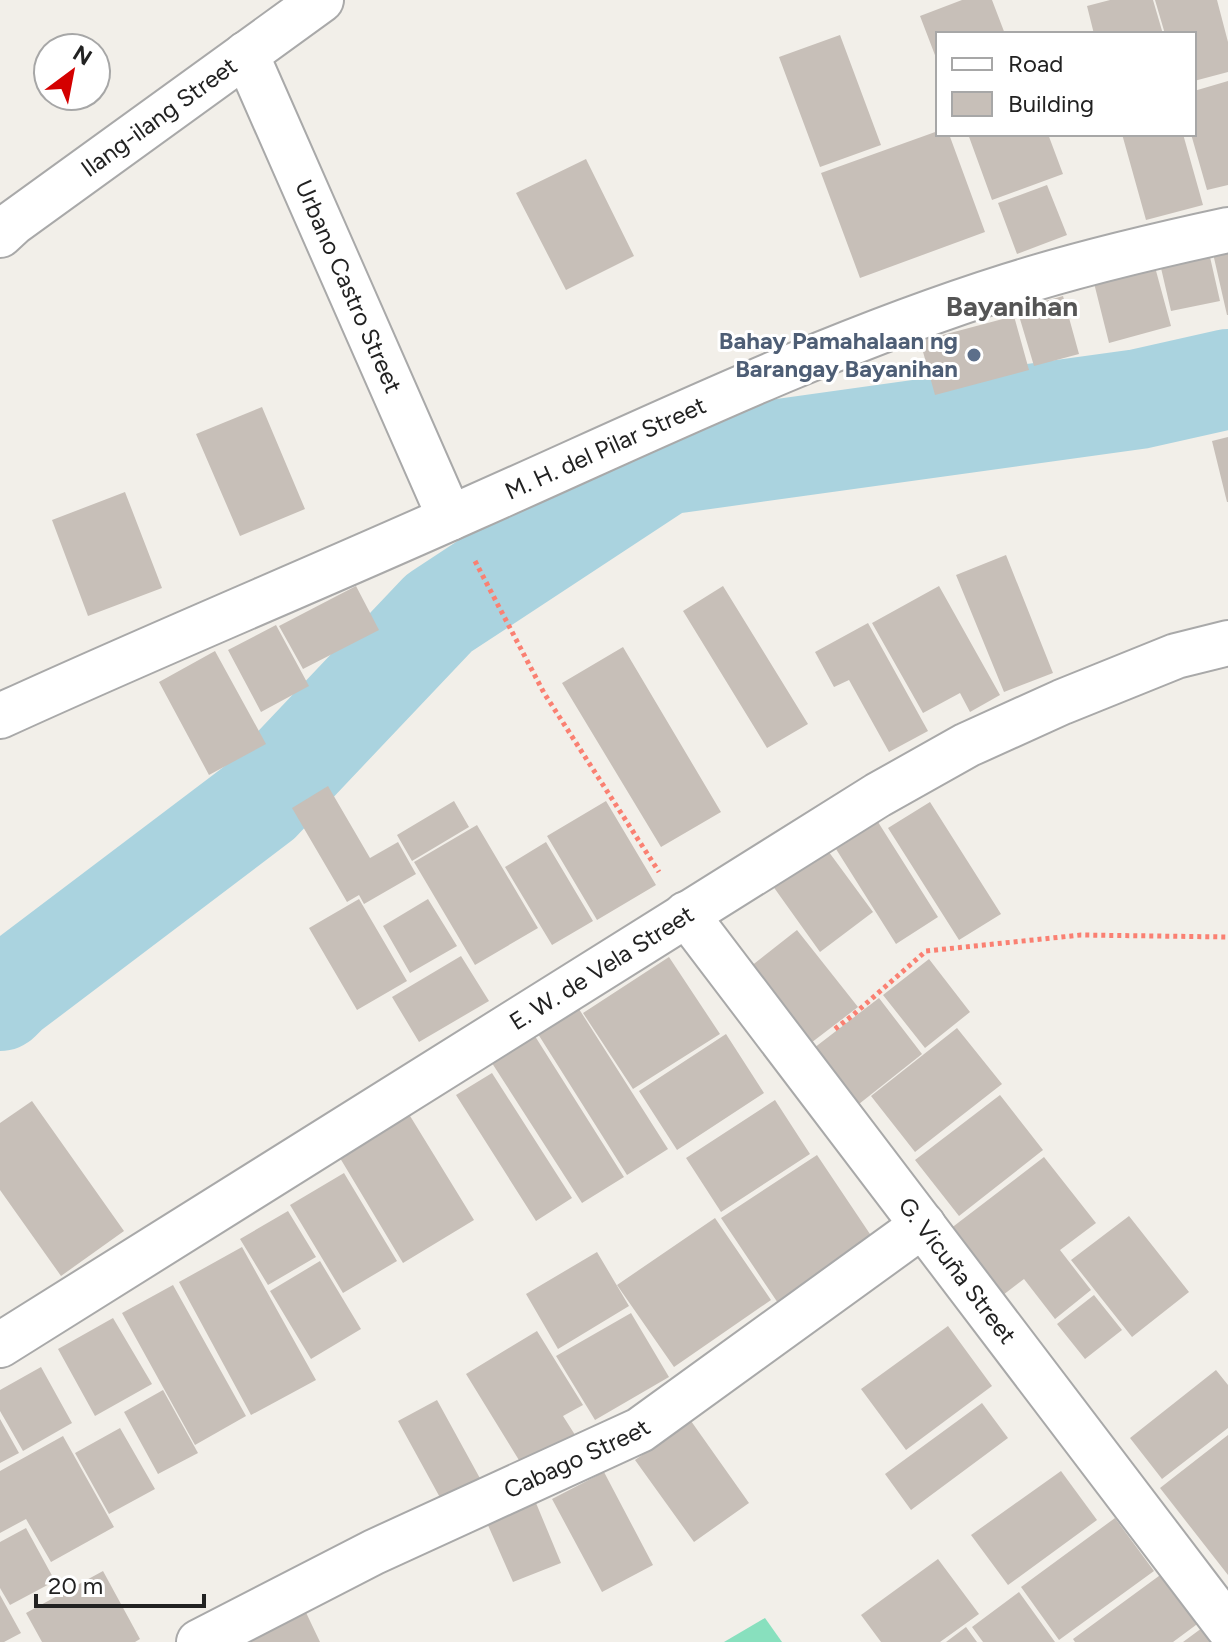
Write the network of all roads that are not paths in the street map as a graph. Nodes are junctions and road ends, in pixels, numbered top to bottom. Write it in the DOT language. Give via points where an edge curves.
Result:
graph roads {
  1 [pos="321,0"];
  2 [pos="246,54"];
  3 [pos="1228,230"];
  4 [pos="0,235"];
  5 [pos="459,533"];
  6 [pos="1228,643"];
  7 [pos="0,716"];
  8 [pos="686,914"];
  9 [pos="923,1225"];
  10 [pos="0,1345"];
  11 [pos="1228,1627"];
  12 [pos="199,1642"];
  1 -- 2 [label="street, Ilang-ilang Street"];
  2 -- 4 [label="street, Ilang-ilang Street"];
  2 -- 5 [label="street, Urbano Castro Street"];
  3 -- 5 [label="street, M. H. del Pilar Street" via="1010,285 778,371"];
  5 -- 7 [label="street, M. H. del Pilar Street" via="111,666"];
  6 -- 8 [label="street, E. W. de Vela Street" via="1176,656 967,745"];
  8 -- 9 [label="street, G. Vicuña Street"];
  8 -- 10 [label="street, E. W. de Vela Street"];
  9 -- 11 [label="street, G. Vicuña Street"];
  9 -- 12 [label="street, Cabago Street" via="640,1430 374,1552"];
}
